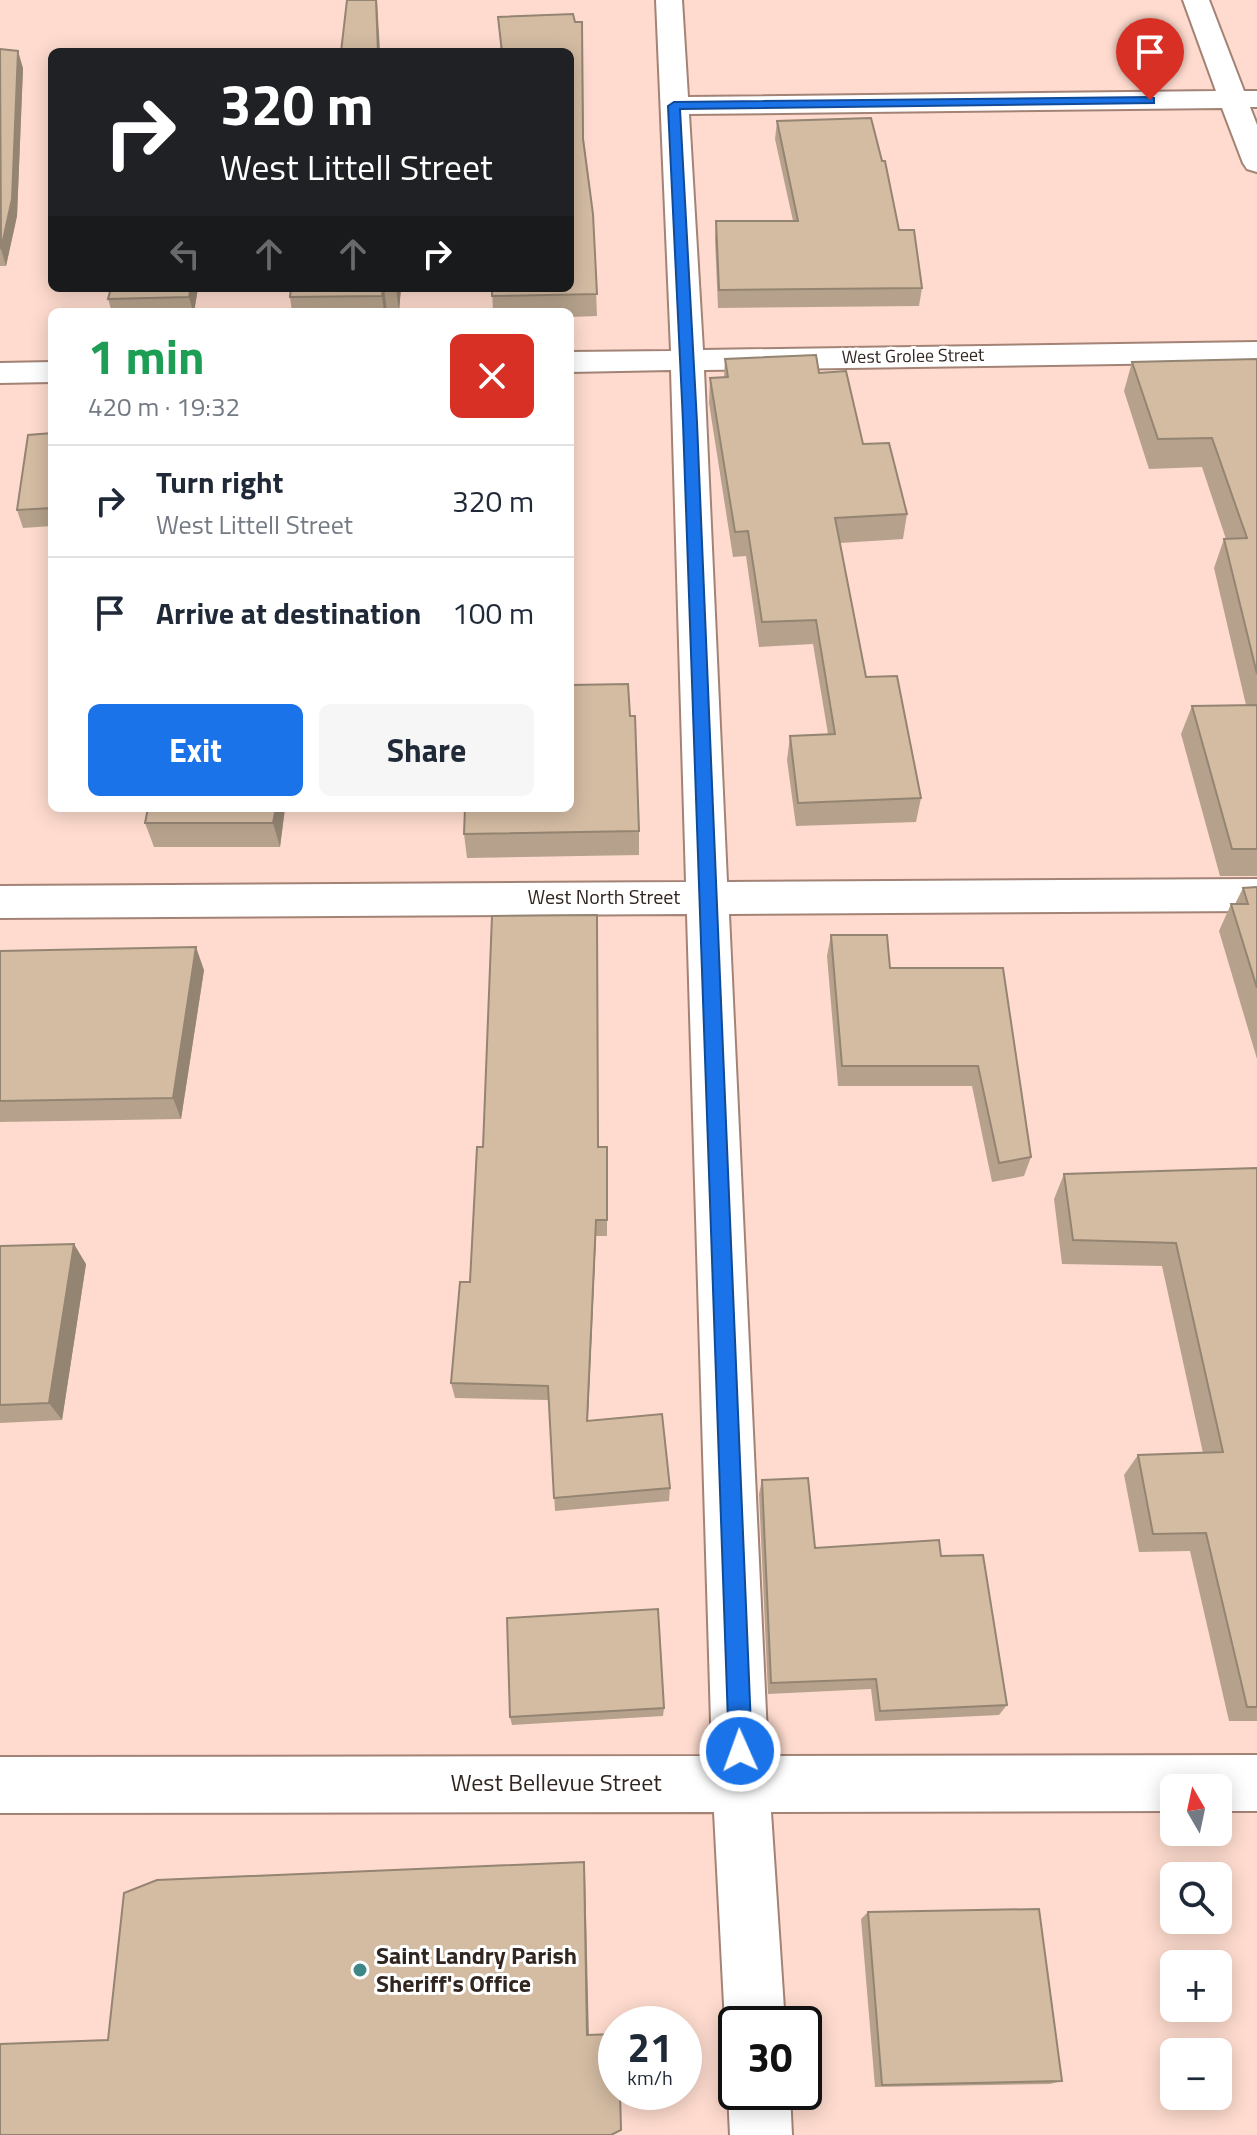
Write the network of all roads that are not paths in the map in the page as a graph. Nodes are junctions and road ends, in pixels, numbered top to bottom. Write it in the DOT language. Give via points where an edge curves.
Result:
graph roads {
  1 [pos="669,0"];
  2 [pos="1196,0"];
  3 [pos="1245,99"];
  4 [pos="674,106"];
  5 [pos="1257,163"];
  6 [pos="1257,352"];
  7 [pos="687,359"];
  8 [pos="574,362"];
  9 [pos="48,372"];
  10 [pos="0,373"];
  11 [pos="1257,895"];
  12 [pos="709,896"];
  13 [pos="0,902"];
  14 [pos="741,1783"];
  15 [pos="1257,1783"];
  16 [pos="0,1785"];
  17 [pos="754,2006"];
  18 [pos="760,2110"];
  19 [pos="761,2135"];
  1 -- 4 [label="street"];
  2 -- 3 [label="street"];
  3 -- 4 [label="street"];
  3 -- 5 [label="street"];
  4 -- 7 [label="street"];
  6 -- 7 [label="street, West Grolee Street"];
  7 -- 8 [label="street, West Grolee Street"];
  7 -- 12 [label="street"];
  9 -- 10 [label="street"];
  11 -- 12 [label="street, West North Street"];
  12 -- 13 [label="street, West North Street"];
  12 -- 14 [label="street"];
  14 -- 15 [label="street, West Bellevue Street"];
  14 -- 16 [label="street, West Bellevue Street"];
  14 -- 17 [label="street"];
  18 -- 19 [label="street"];
}
